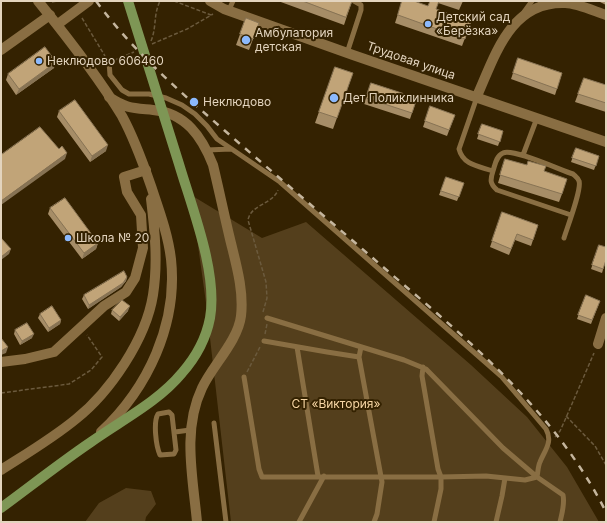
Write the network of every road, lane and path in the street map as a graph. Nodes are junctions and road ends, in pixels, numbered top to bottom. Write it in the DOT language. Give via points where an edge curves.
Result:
graph roads {
  1 [pos="38,1"];
  2 [pos="50,1"];
  3 [pos="57,1"];
  4 [pos="89,1"];
  5 [pos="128,1"];
  6 [pos="160,1"];
  7 [pos="174,1"];
  8 [pos="210,1"];
  9 [pos="354,1"];
  10 [pos="532,1"];
  11 [pos="564,2"];
  12 [pos="229,7"];
  13 [pos="77,10"];
  14 [pos="50,15"];
  15 [pos="211,15"];
  16 [pos="606,15"];
  17 [pos="520,17"];
  18 [pos="58,24"];
  19 [pos="1,50"];
  20 [pos="138,51"];
  21 [pos="347,53"];
  22 [pos="109,62"];
  23 [pos="110,75"];
  24 [pos="97,78"];
  25 [pos="477,96"];
  26 [pos="109,97"];
  27 [pos="537,118"];
  28 [pos="606,142"];
  29 [pos="231,149"];
  30 [pos="207,150"];
  31 [pos="523,155"];
  32 [pos="146,170"];
  33 [pos="493,171"];
  34 [pos="149,182"];
  35 [pos="280,182"];
  36 [pos="571,215"];
  37 [pos="564,238"];
  38 [pos="267,318"];
  39 [pos="606,318"];
  40 [pos="81,327"];
  41 [pos="264,340"];
  42 [pos="598,344"];
  43 [pos="297,347"];
  44 [pos="361,348"];
  45 [pos="359,357"];
  46 [pos="1,362"];
  47 [pos="423,367"];
  48 [pos="244,377"];
  49 [pos="1,393"];
  50 [pos="566,416"];
  51 [pos="214,424"];
  52 [pos="190,430"];
  53 [pos="175,432"];
  54 [pos="91,442"];
  55 [pos="549,442"];
  56 [pos="606,465"];
  57 [pos="1,470"];
  58 [pos="321,476"];
  59 [pos="381,476"];
  60 [pos="441,477"];
  61 [pos="536,477"];
  62 [pos="505,478"];
  63 [pos="1,508"];
  64 [pos="197,522"];
  65 [pos="226,522"];
  66 [pos="299,522"];
  67 [pos="374,522"];
  68 [pos="434,522"];
  69 [pos="496,522"];
  70 [pos="560,522"];
  1 -- 14 [label="street"];
  2 -- 3 [label="path"];
  4 -- 13 [label="street"];
  5 -- 54 [label="main road" via="207,259 211,290 210,318 204,341 182,374 164,390"];
  6 -- 15 [label="path" via="156,11 155,31 149,45 187,29"];
  7 -- 15 [label="path"];
  8 -- 12 [label="street, Трудовая улица"];
  9 -- 21 [label="lane" via="361,5 361,10"];
  10 -- 17 [label="lane"];
  11 -- 16 [label="street"];
  11 -- 17 [label="street" via="540,7"];
  12 -- 15 [label="path"];
  12 -- 21 [label="street, Трудовая улица"];
  13 -- 18 [label="street"];
  13 -- 22 [label="path"];
  14 -- 18 [label="street"];
  14 -- 19 [label="street"];
  17 -- 25 [label="street" via="504,39"];
  18 -- 24 [label="street"];
  20 -- 22 [label="path"];
  21 -- 25 [label="street, Трудовая улица"];
  22 -- 23 [label="lane"];
  23 -- 24 [label="lane"];
  23 -- 29 [label="lane" via="122,90 130,94 149,94 182,105 195,114 216,139"];
  24 -- 26 [label="street"];
  25 -- 27 [label="street, Трудовая улица"];
  25 -- 33 [label="lane" via="459,148 461,156 467,162"];
  26 -- 30 [label="street" via="120,105 175,116 189,125"];
  26 -- 32 [label="street" via="123,118"];
  27 -- 28 [label="street, Трудовая улица"];
  27 -- 31 [label="lane"];
  29 -- 30 [label="lane"];
  29 -- 35 [label="lane"];
  30 -- 52 [label="street" via="213,165 242,293 241,318 236,332 202,387"];
  31 -- 33 [label="lane" via="502,153"];
  31 -- 36 [label="lane" via="573,174 579,180 580,187"];
  32 -- 34 [label="street"];
  32 -- 40 [label="street" via="124,177 127,192 141,214 143,248 135,278 126,292 104,306"];
  33 -- 36 [label="lane" via="490,180 497,190"];
  34 -- 54 [label="street" via="162,218 171,259 172,298 156,355 141,385 119,414"];
  34 -- 57 [label="street" via="156,246 152,296 144,324 129,357 106,389 76,419"];
  35 -- 38 [label="path" via="277,192 265,204 257,206 248,220 266,282 267,298 263,313"];
  35 -- 55 [label="lane" via="507,381 546,429"];
  36 -- 37 [label="lane"];
  38 -- 41 [label="path"];
  38 -- 44 [label="lane"];
  39 -- 42 [label="street"];
  40 -- 46 [label="street" via="54,352"];
  40 -- 49 [label="path" via="102,357 91,370 69,384"];
  41 -- 43 [label="lane"];
  41 -- 48 [label="path"];
  42 -- 50 [label="path"];
  43 -- 45 [label="lane"];
  43 -- 58 [label="lane"];
  44 -- 45 [label="lane"];
  44 -- 47 [label="lane"];
  45 -- 59 [label="lane"];
  47 -- 60 [label="lane"];
  47 -- 61 [label="lane" via="503,448"];
  48 -- 58 [label="lane" via="262,476"];
  50 -- 55 [label="path" via="560,432"];
  50 -- 56 [label="path" via="595,446"];
  51 -- 65 [label="lane"];
  52 -- 53 [label="lane"];
  52 -- 64 [label="street"];
  53 -- 53 [label="lane" via="174,454 160,455 155,418 158,414 169,412 172,415"];
  54 -- 63 [label="main road"];
  55 -- 61 [label="lane"];
  58 -- 59 [label="lane"];
  58 -- 66 [label="lane"];
  59 -- 60 [label="lane"];
  59 -- 67 [label="lane" via="381,490"];
  60 -- 62 [label="lane"];
  60 -- 68 [label="lane"];
  61 -- 62 [label="lane" via="525,480"];
  61 -- 70 [label="lane" via="563,495"];
  62 -- 69 [label="lane"];
}
